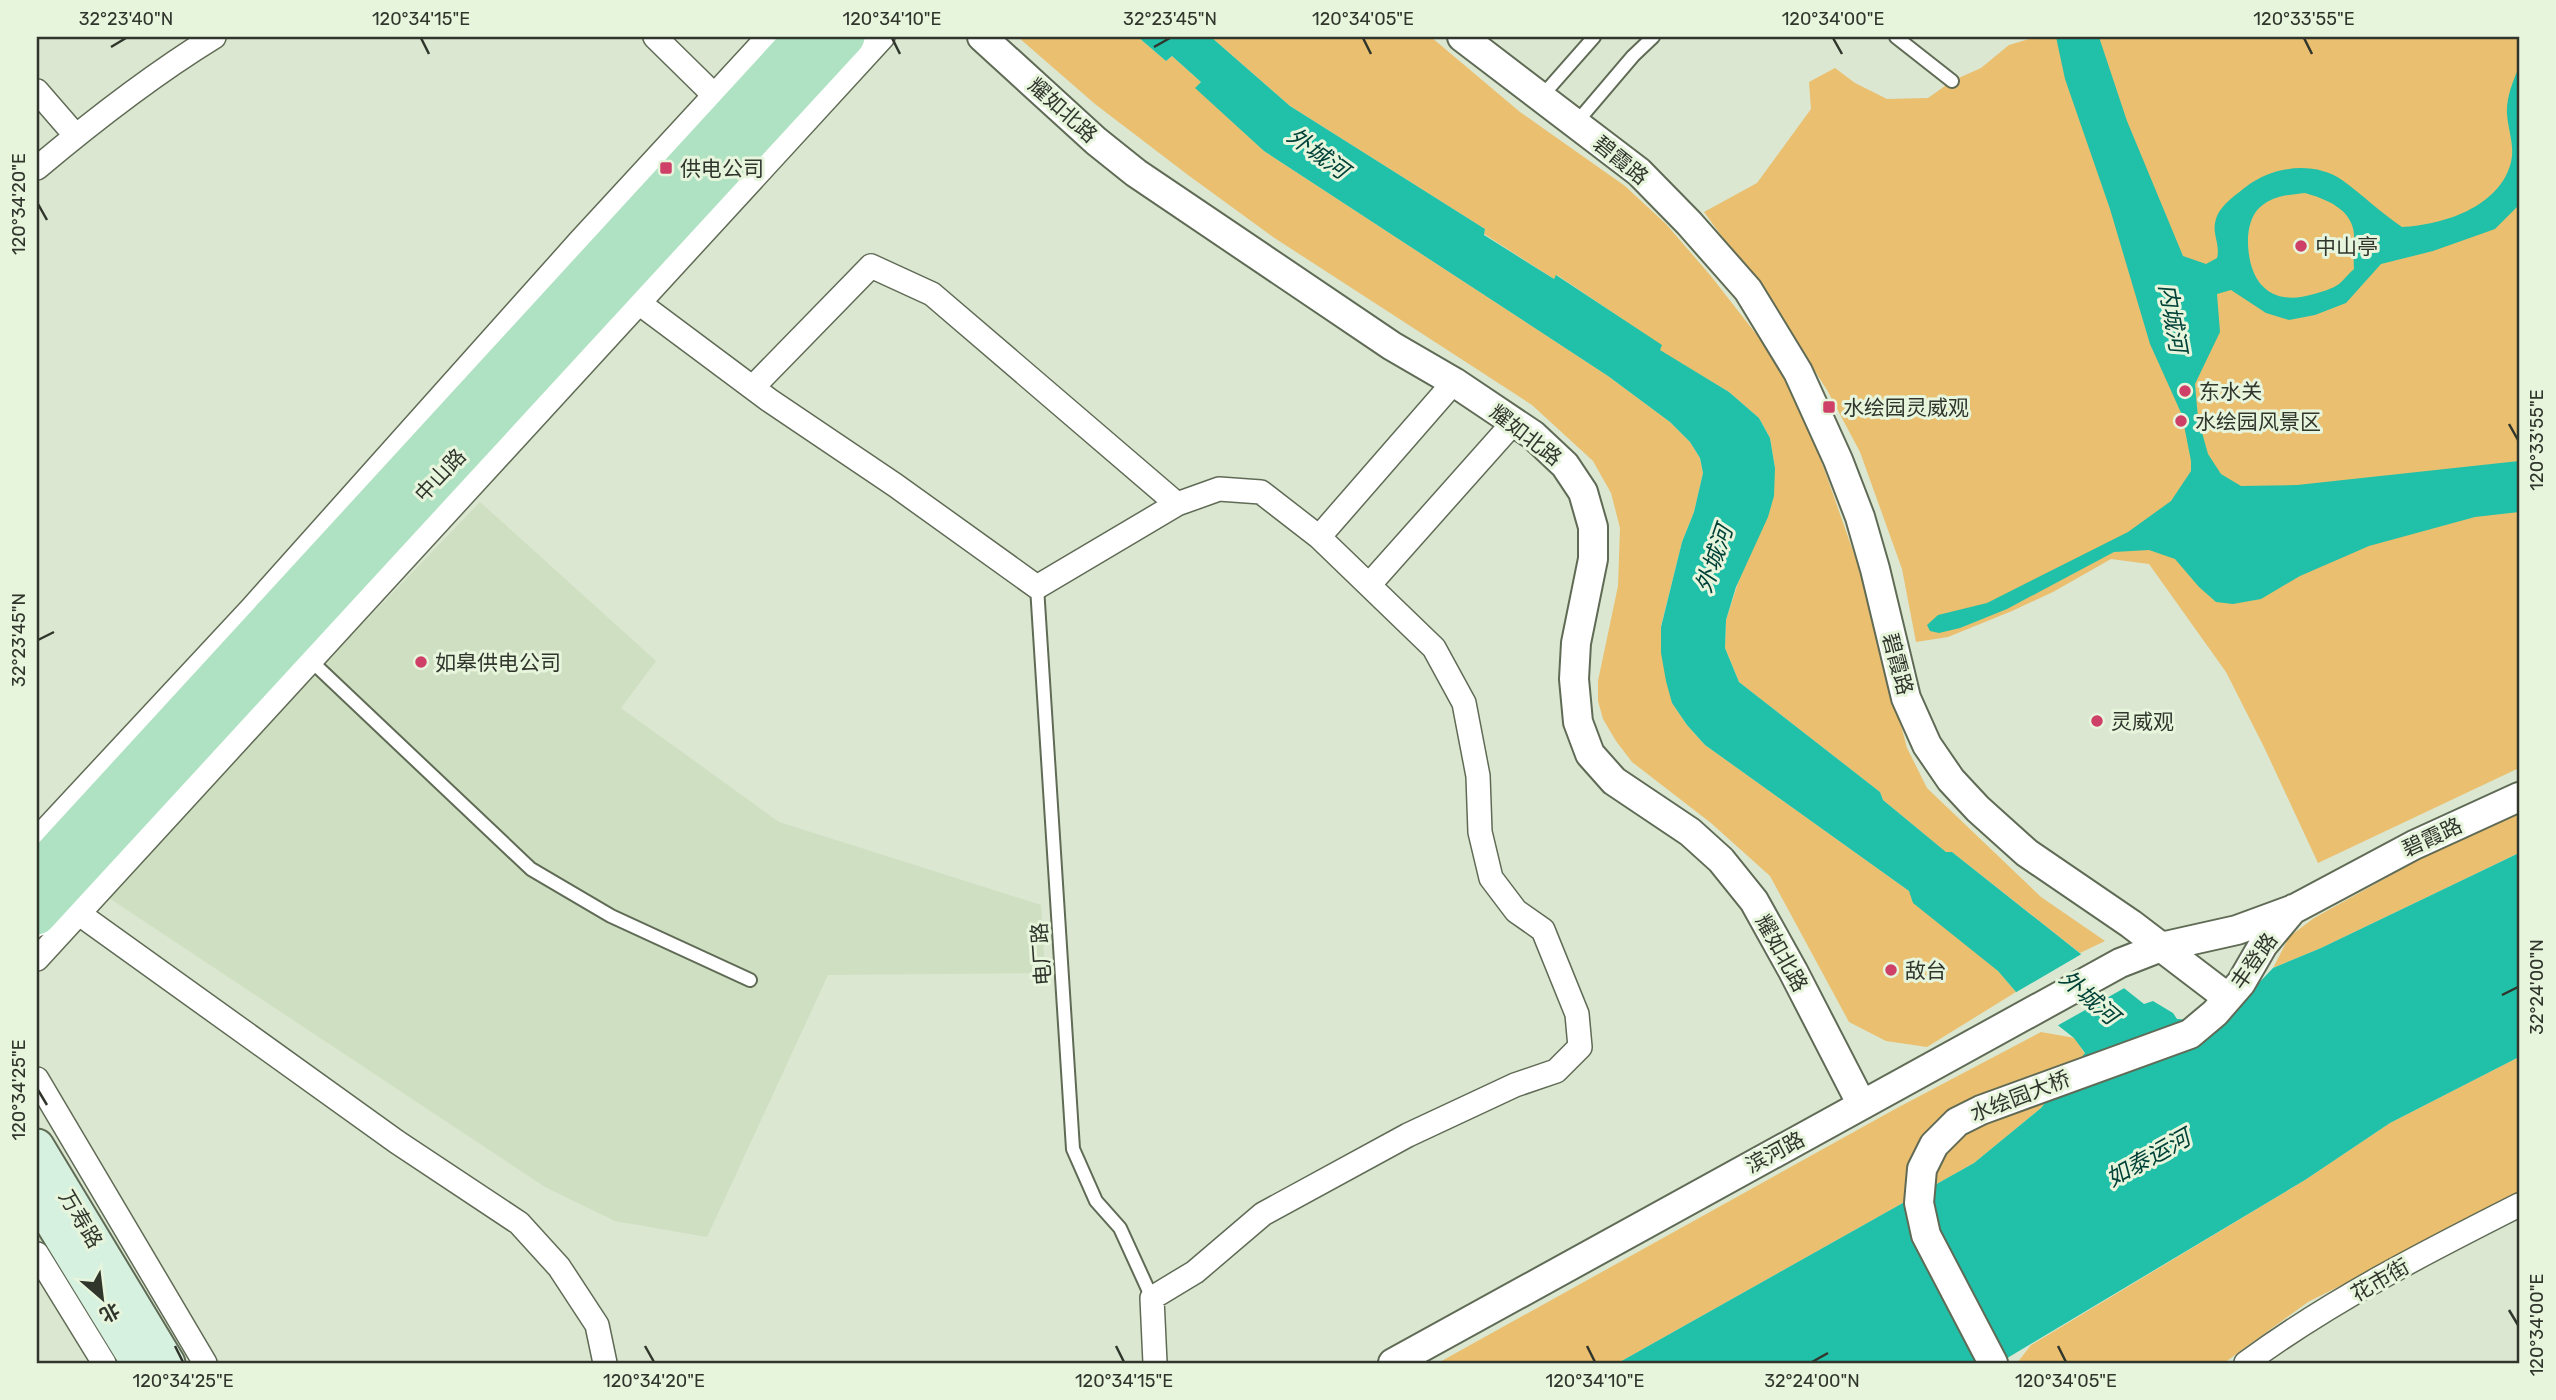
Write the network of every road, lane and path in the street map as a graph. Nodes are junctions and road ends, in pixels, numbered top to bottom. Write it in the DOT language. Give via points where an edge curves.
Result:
graph roads {
  1 [pos="214,37"];
  2 [pos="655,37"];
  3 [pos="768,37"];
  4 [pos="803,37"];
  5 [pos="846,37"];
  6 [pos="883,37"];
  7 [pos="982,37"];
  8 [pos="1594,37"];
  9 [pos="1653,37"];
  10 [pos="1896,37"];
  11 [pos="1467,38"];
  12 [pos="1952,81"];
  13 [pos="37,91"];
  14 [pos="713,94"];
  15 [pos="1542,96"];
  16 [pos="1576,123"];
  17 [pos="75,136"];
  18 [pos="37,168"];
  19 [pos="639,303"];
  20 [pos="1454,382"];
  21 [pos="753,387"];
  22 [pos="1514,422"];
  23 [pos="1177,504"];
  24 [pos="1319,537"];
  25 [pos="1369,585"];
  26 [pos="1037,587"];
  27 [pos="300,651"];
  28 [pos="2519,797"];
  29 [pos="37,839"];
  30 [pos="37,872"];
  31 [pos="2294,909"];
  32 [pos="78,913"];
  33 [pos="37,916"];
  34 [pos="2161,947"];
  35 [pos="37,959"];
  36 [pos="750,981"];
  37 [pos="2221,1006"];
  38 [pos="37,1079"];
  39 [pos="1862,1105"];
  40 [pos="37,1146"];
  41 [pos="37,1198"];
  42 [pos="2519,1205"];
  43 [pos="37,1254"];
  44 [pos="1152,1298"];
  45 [pos="104,1363"];
  46 [pos="138,1363"];
  47 [pos="168,1363"];
  48 [pos="205,1363"];
  49 [pos="605,1363"];
  50 [pos="1156,1363"];
  51 [pos="1393,1363"];
  52 [pos="1993,1363"];
  53 [pos="2246,1363"];
  1 -- 17 [label="street"];
  2 -- 14 [label="street"];
  3 -- 14 [label="street"];
  4 -- 30 [label="main road, 中山路"];
  5 -- 27 [label="main road, 中山路"];
  6 -- 19 [label="street"];
  7 -- 20 [label="street, 耀如北路" via="1136,173 1392,346"];
  8 -- 15 [label="lane"];
  9 -- 16 [label="lane"];
  10 -- 12 [label="lane"];
  11 -- 15 [label="street, 碧霞路"];
  13 -- 17 [label="street"];
  14 -- 29 [label="street" via="252,608"];
  15 -- 16 [label="street, 碧霞路"];
  16 -- 34 [label="street, 碧霞路" via="1639,172 1689,223 1748,290 1782,343 1839,460 1860,517 1906,698 1927,745 1951,780 2027,853"];
  17 -- 18 [label="street"];
  19 -- 21 [label="street"];
  19 -- 27 [label="street"];
  20 -- 22 [label="street, 耀如北路"];
  20 -- 24 [label="street"];
  21 -- 23 [label="street" via="871,266 932,294"];
  21 -- 26 [label="street"];
  22 -- 25 [label="street"];
  22 -- 39 [label="street, 耀如北路" via="1565,465 1583,492 1593,527 1593,559 1574,679 1578,722 1590,754 1614,781 1690,832 1721,860 1754,901"];
  23 -- 24 [label="street" via="1219,489 1261,492"];
  23 -- 26 [label="street"];
  24 -- 25 [label="street"];
  25 -- 44 [label="street" via="1434,648 1464,703 1478,776 1479,832 1491,878 1516,911 1543,930 1577,1014 1580,1047 1556,1071 1408,1135 1263,1214 1195,1272"];
  26 -- 44 [label="lane, 电厂路" via="1073,1149 1096,1201 1120,1228"];
  27 -- 32 [label="street"];
  27 -- 33 [label="main road, 中山路"];
  27 -- 36 [label="lane" via="531,869 611,916"];
  28 -- 31 [label="street, 碧霞路" via="2414,845"];
  31 -- 34 [label="street, 碧霞路" via="2237,930"];
  31 -- 37 [label="street, 丰登路"];
  32 -- 35 [label="street"];
  32 -- 49 [label="street" via="397,1142 519,1223 559,1268 597,1325"];
  34 -- 37 [label="street"];
  34 -- 39 [label="street, 滨河路" via="2120,963"];
  37 -- 52 [label="street, 水绘园大桥" via="2190,1034 1981,1110 1957,1122 1934,1145 1922,1169 1919,1203 1926,1234"];
  38 -- 48 [label="street"];
  39 -- 51 [label="street, 滨河路"];
  40 -- 47 [label="main road, 万寿路"];
  41 -- 46 [label="main road, 万寿路"];
  42 -- 53 [label="street, 花市街" via="2284,1335"];
  43 -- 45 [label="street"];
  44 -- 50 [label="street"];
}
